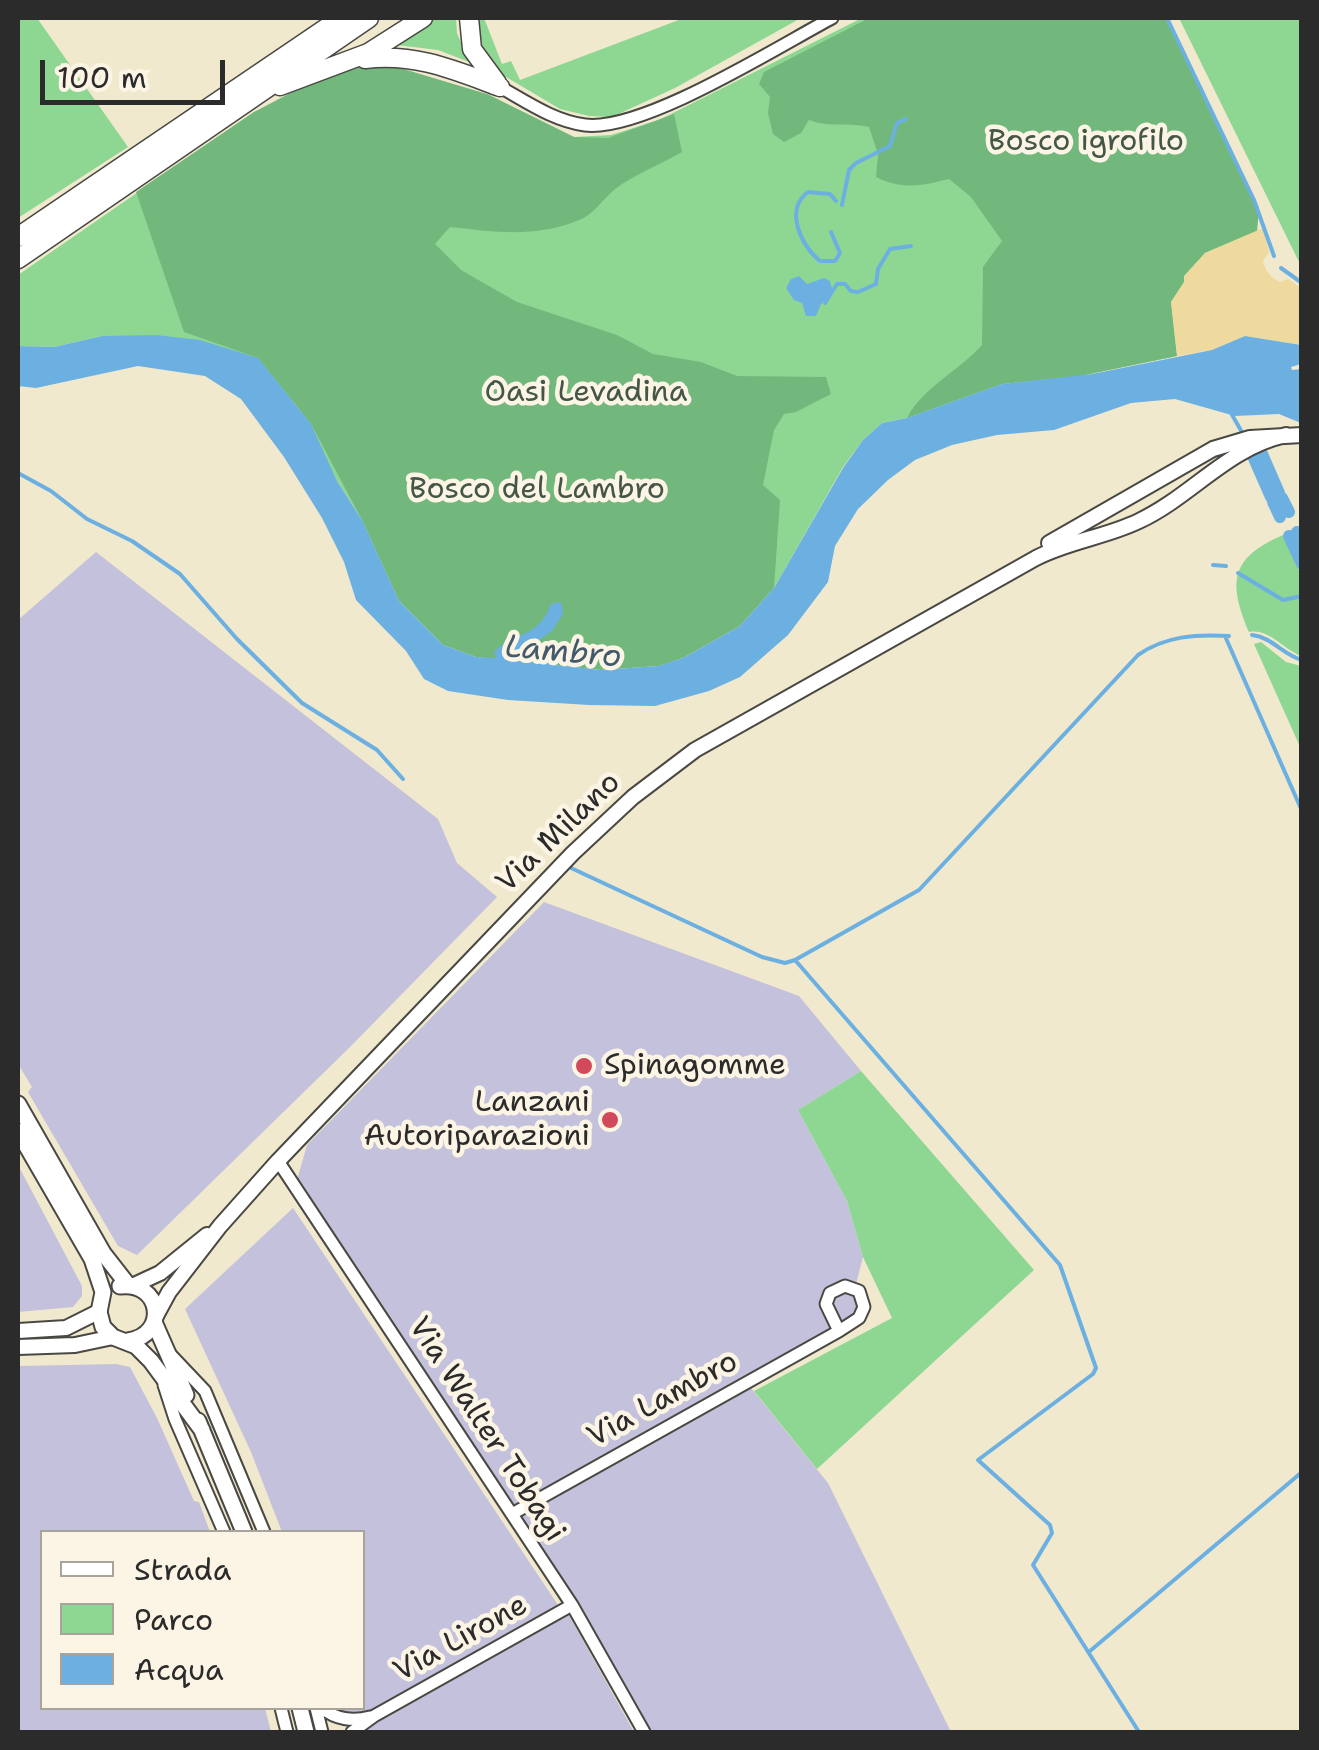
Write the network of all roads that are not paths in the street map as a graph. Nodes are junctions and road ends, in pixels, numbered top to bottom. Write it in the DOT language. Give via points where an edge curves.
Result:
graph roads {
  1 [pos="341,18"];
  2 [pos="369,18"];
  3 [pos="424,18"];
  4 [pos="469,18"];
  5 [pos="832,18"];
  6 [pos="350,61"];
  7 [pos="500,87"];
  8 [pos="256,94"];
  9 [pos="18,237"];
  10 [pos="18,259"];
  11 [pos="1294,435"];
  12 [pos="1010,573"];
  13 [pos="18,1104"];
  14 [pos="18,1131"];
  15 [pos="278,1161"];
  16 [pos="220,1226"];
  17 [pos="130,1285"];
  18 [pos="101,1306"];
  19 [pos="155,1319"];
  20 [pos="838,1330"];
  21 [pos="18,1331"];
  22 [pos="120,1339"];
  23 [pos="18,1347"];
  24 [pos="165,1351"];
  25 [pos="160,1371"];
  26 [pos="202,1430"];
  27 [pos="512,1514"];
  28 [pos="223,1530"];
  29 [pos="243,1530"];
  30 [pos="263,1530"];
  31 [pos="572,1605"];
  32 [pos="324,1710"];
  33 [pos="374,1716"];
  34 [pos="352,1732"];
  35 [pos="644,1732"];
  1 -- 9 [label="main road"];
  2 -- 8 [label="main road"];
  3 -- 6 [label="main road"];
  4 -- 7 [label="main road" via="472,49"];
  5 -- 7 [label="street" via="618,124 568,121"];
  6 -- 7 [label="main road" via="429,61"];
  6 -- 8 [label="main road"];
  8 -- 10 [label="main road"];
  11 -- 12 [label="street, Via Milano" via="1239,453 1134,524 1063,545"];
  11 -- 12 [label="street, Via Milano" via="1239,440 1203,454"];
  12 -- 15 [label="street, Via Milano" via="695,750 633,797"];
  13 -- 17 [label="main road" via="103,1253"];
  14 -- 18 [label="main road" via="92,1259"];
  15 -- 16 [label="street, Via Milano"];
  15 -- 27 [label="street, Via Walter Tobagi"];
  16 -- 17 [label="street, Via Milano" via="160,1273"];
  16 -- 19 [label="street, Via Milano"];
  17 -- 18 [label="main road" via="113,1289"];
  17 -- 19 [label="main road" via="150,1296"];
  18 -- 21 [label="street" via="66,1328"];
  18 -- 22 [label="main road" via="102,1326"];
  19 -- 22 [label="main road" via="142,1338"];
  19 -- 24 [label="main road"];
  20 -- 27 [label="street, Via Lambro"];
  22 -- 23 [label="street"];
  22 -- 25 [label="main road"];
  24 -- 26 [label="main road"];
  24 -- 30 [label="street" via="205,1391"];
  25 -- 26 [label="main road"];
  25 -- 28 [label="street"];
  26 -- 29 [label="main road"];
  27 -- 31 [label="street, Via Walter Tobagi"];
  31 -- 33 [label="street, Via Lirone"];
  31 -- 35 [label="street, Via Walter Tobagi"];
  32 -- 33 [label="street, Via Lirone" via="351,1720"];
  33 -- 34 [label="street, Via Lirone"];
}
